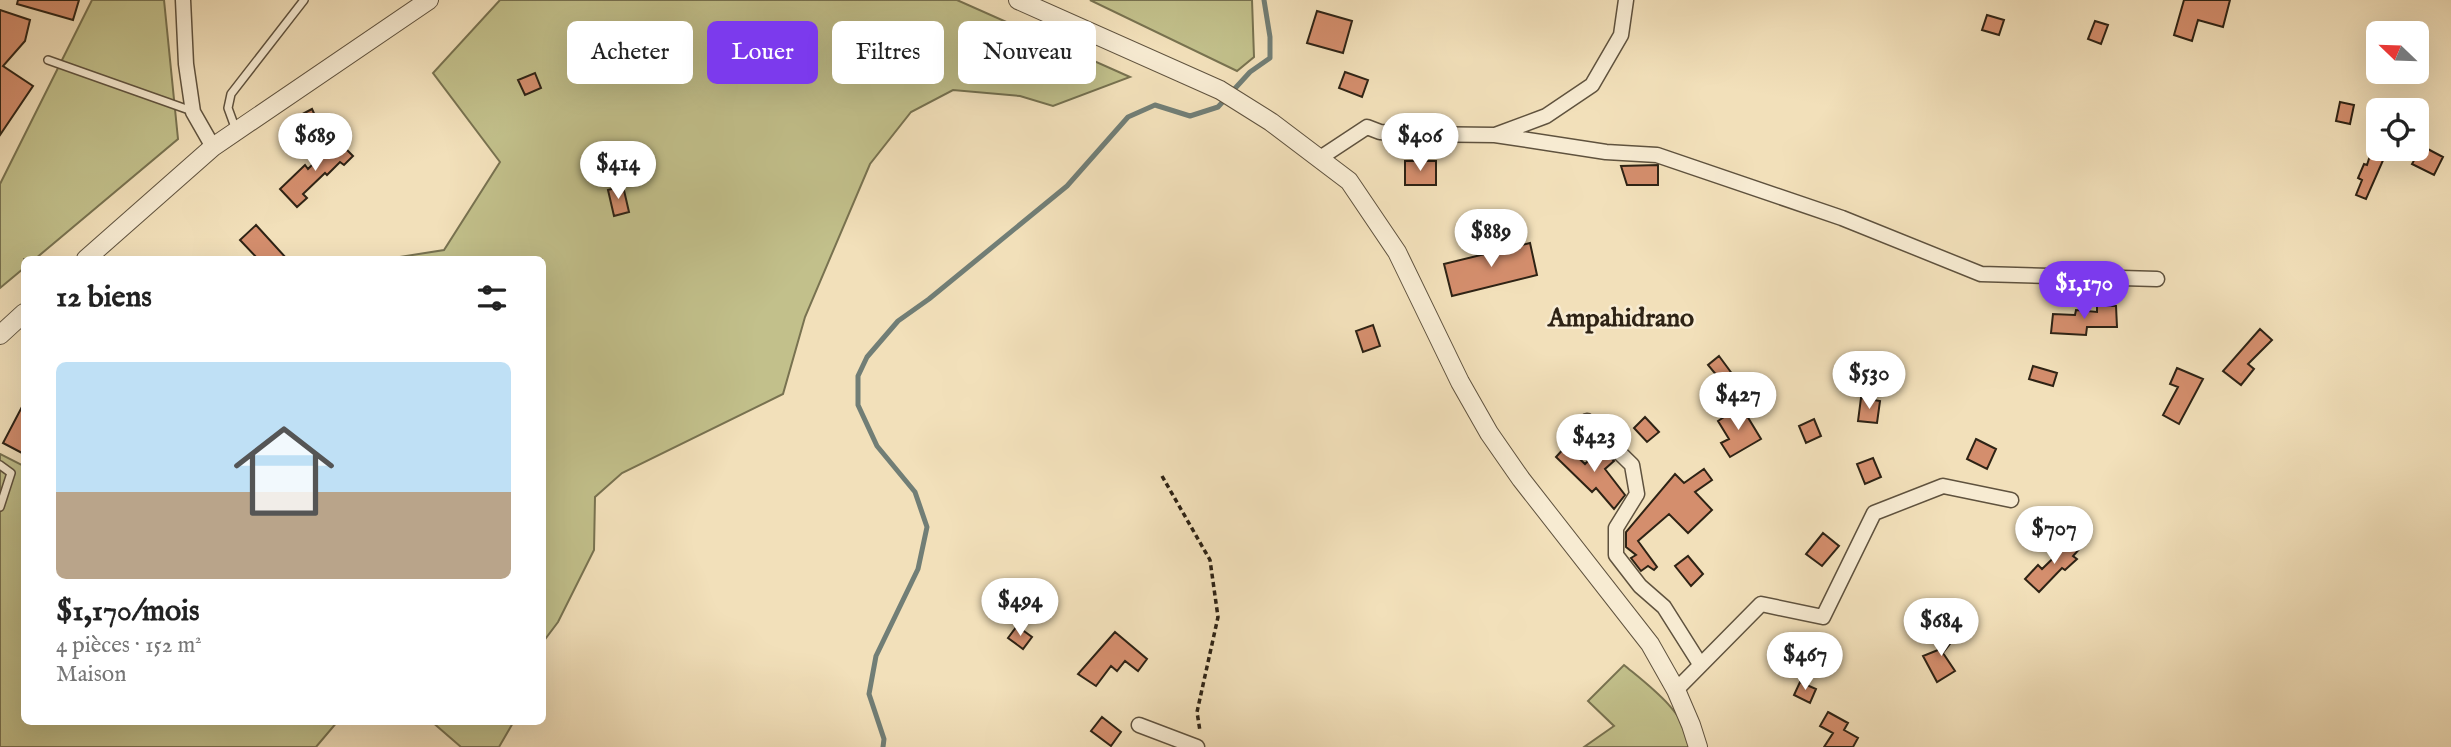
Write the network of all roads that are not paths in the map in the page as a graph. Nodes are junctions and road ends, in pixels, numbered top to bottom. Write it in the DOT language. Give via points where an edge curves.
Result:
graph roads {
  1 [pos="183,0"];
  2 [pos="304,0"];
  3 [pos="429,0"];
  4 [pos="1018,0"];
  5 [pos="1626,0"];
  6 [pos="48,60"];
  7 [pos="192,111"];
  8 [pos="237,131"];
  9 [pos="1495,135"];
  10 [pos="213,147"];
  11 [pos="1320,158"];
  12 [pos="89,256"];
  13 [pos="2157,279"];
  14 [pos="21,316"];
  15 [pos="0,335"];
  16 [pos="1587,421"];
  17 [pos="0,466"];
  18 [pos="2011,500"];
  19 [pos="0,507"];
  20 [pos="1700,664"];
  21 [pos="1676,690"];
  22 [pos="1139,725"];
  23 [pos="1199,741"];
  24 [pos="1698,747"];
  1 -- 7 [label="street"];
  2 -- 8 [label="lane" via="231,94 228,108"];
  3 -- 8 [label="street"];
  4 -- 11 [label="street" via="1220,90"];
  5 -- 9 [label="street" via="1621,35 1592,85 1546,116"];
  6 -- 7 [label="lane"];
  7 -- 10 [label="street"];
  8 -- 10 [label="street"];
  9 -- 11 [label="street" via="1390,132 1367,127"];
  9 -- 13 [label="street" via="1657,155 1842,218 1981,274"];
  10 -- 12 [label="street"];
  11 -- 21 [label="street" via="1349,181 1379,223 1489,433 1650,644"];
  14 -- 15 [label="street"];
  16 -- 20 [label="street" via="1632,465 1637,494 1616,528 1616,555 1664,607"];
  17 -- 19 [label="lane" via="11,473"];
  18 -- 20 [label="street" via="1943,486 1874,513 1823,617 1762,604"];
  20 -- 21 [label="street"];
  21 -- 24 [label="street"];
  22 -- 23 [label="street"];
}
